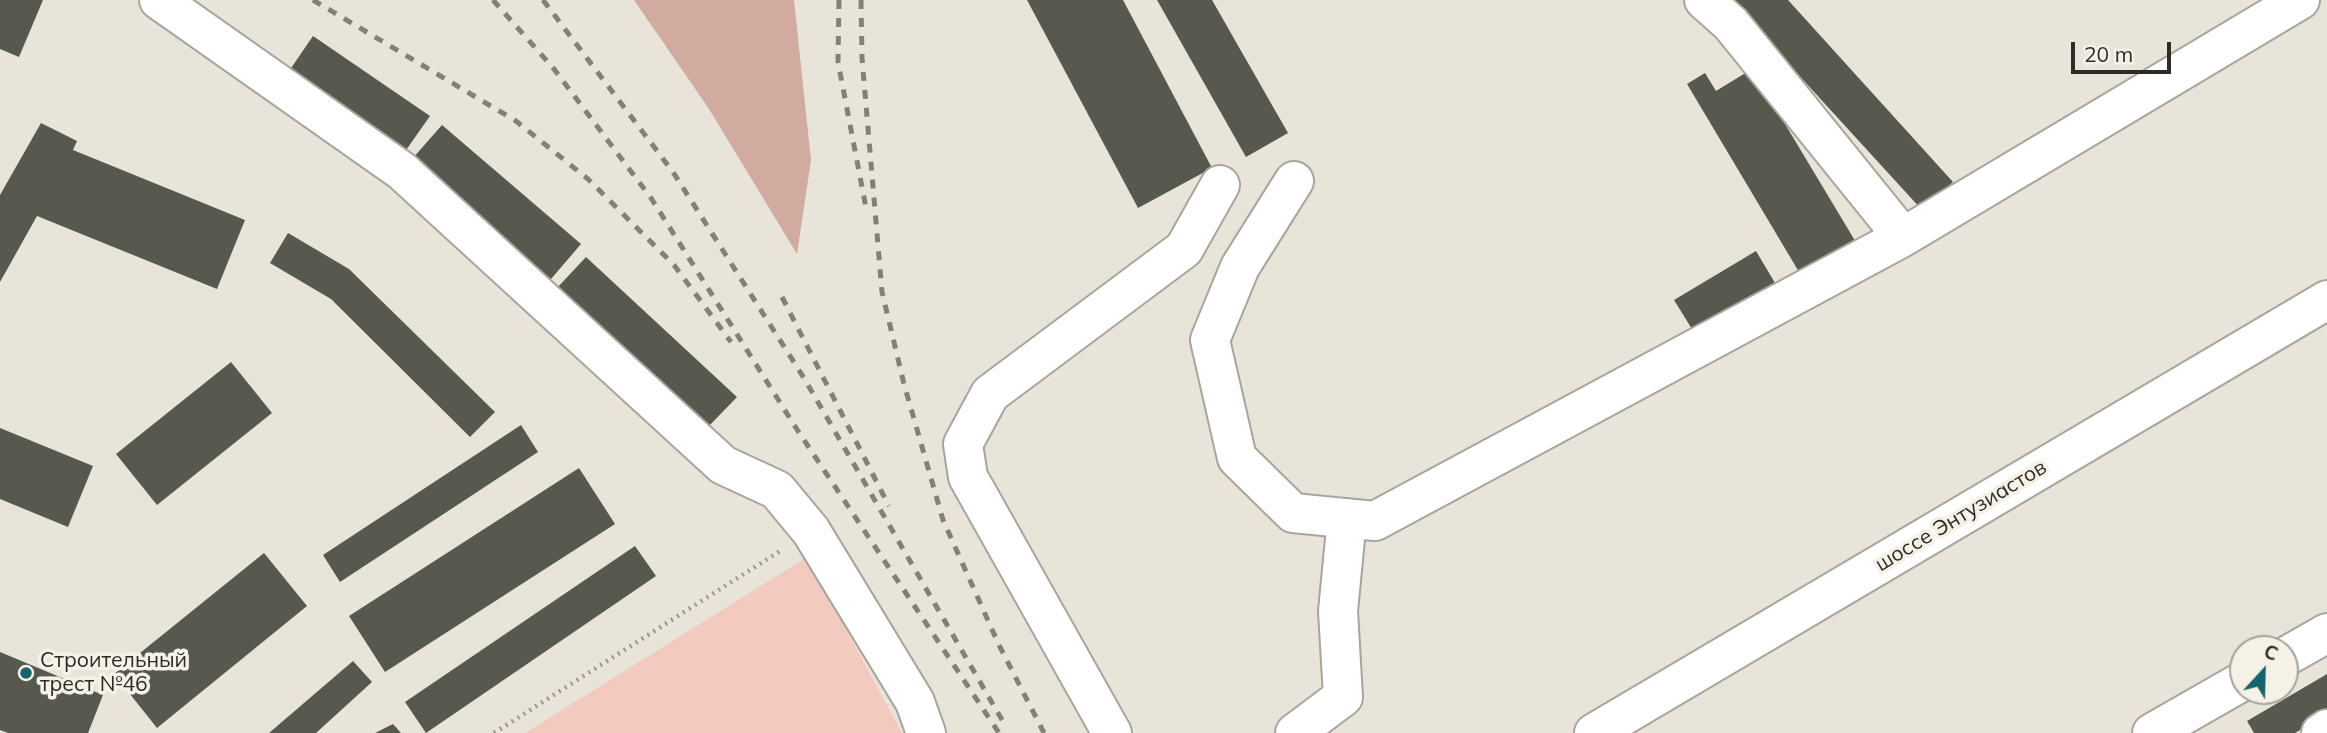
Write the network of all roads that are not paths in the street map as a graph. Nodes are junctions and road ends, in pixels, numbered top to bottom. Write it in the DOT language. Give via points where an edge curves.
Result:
graph roads {
  1 [pos="159,0"];
  2 [pos="1704,0"];
  3 [pos="2300,0"];
  4 [pos="1294,181"];
  5 [pos="1220,185"];
  6 [pos="1903,237"];
  7 [pos="2327,300"];
  8 [pos="1347,518"];
  9 [pos="2327,633"];
  10 [pos="2299,649"];
  11 [pos="2229,689"];
  12 [pos="2327,729"];
  13 [pos="926,733"];
  14 [pos="1112,733"];
  15 [pos="1295,733"];
  16 [pos="1594,733"];
  17 [pos="2152,733"];
  18 [pos="2321,733"];
  1 -- 13 [label="main road" via="402,171 723,465 777,490 811,531 915,702"];
  2 -- 6 [label="main road" via="1731,24"];
  3 -- 6 [label="main road"];
  4 -- 8 [label="main road" via="1240,267 1210,340 1237,458 1293,513"];
  5 -- 14 [label="main road" via="1184,249 990,394 963,444 968,477"];
  6 -- 8 [label="main road" via="1376,521"];
  7 -- 16 [label="main road, шоссе Энтузиастов"];
  8 -- 15 [label="main road" via="1338,611 1343,697"];
  9 -- 10 [label="main road"];
  11 -- 17 [label="main road"];
  12 -- 18 [label="main road"];
}
